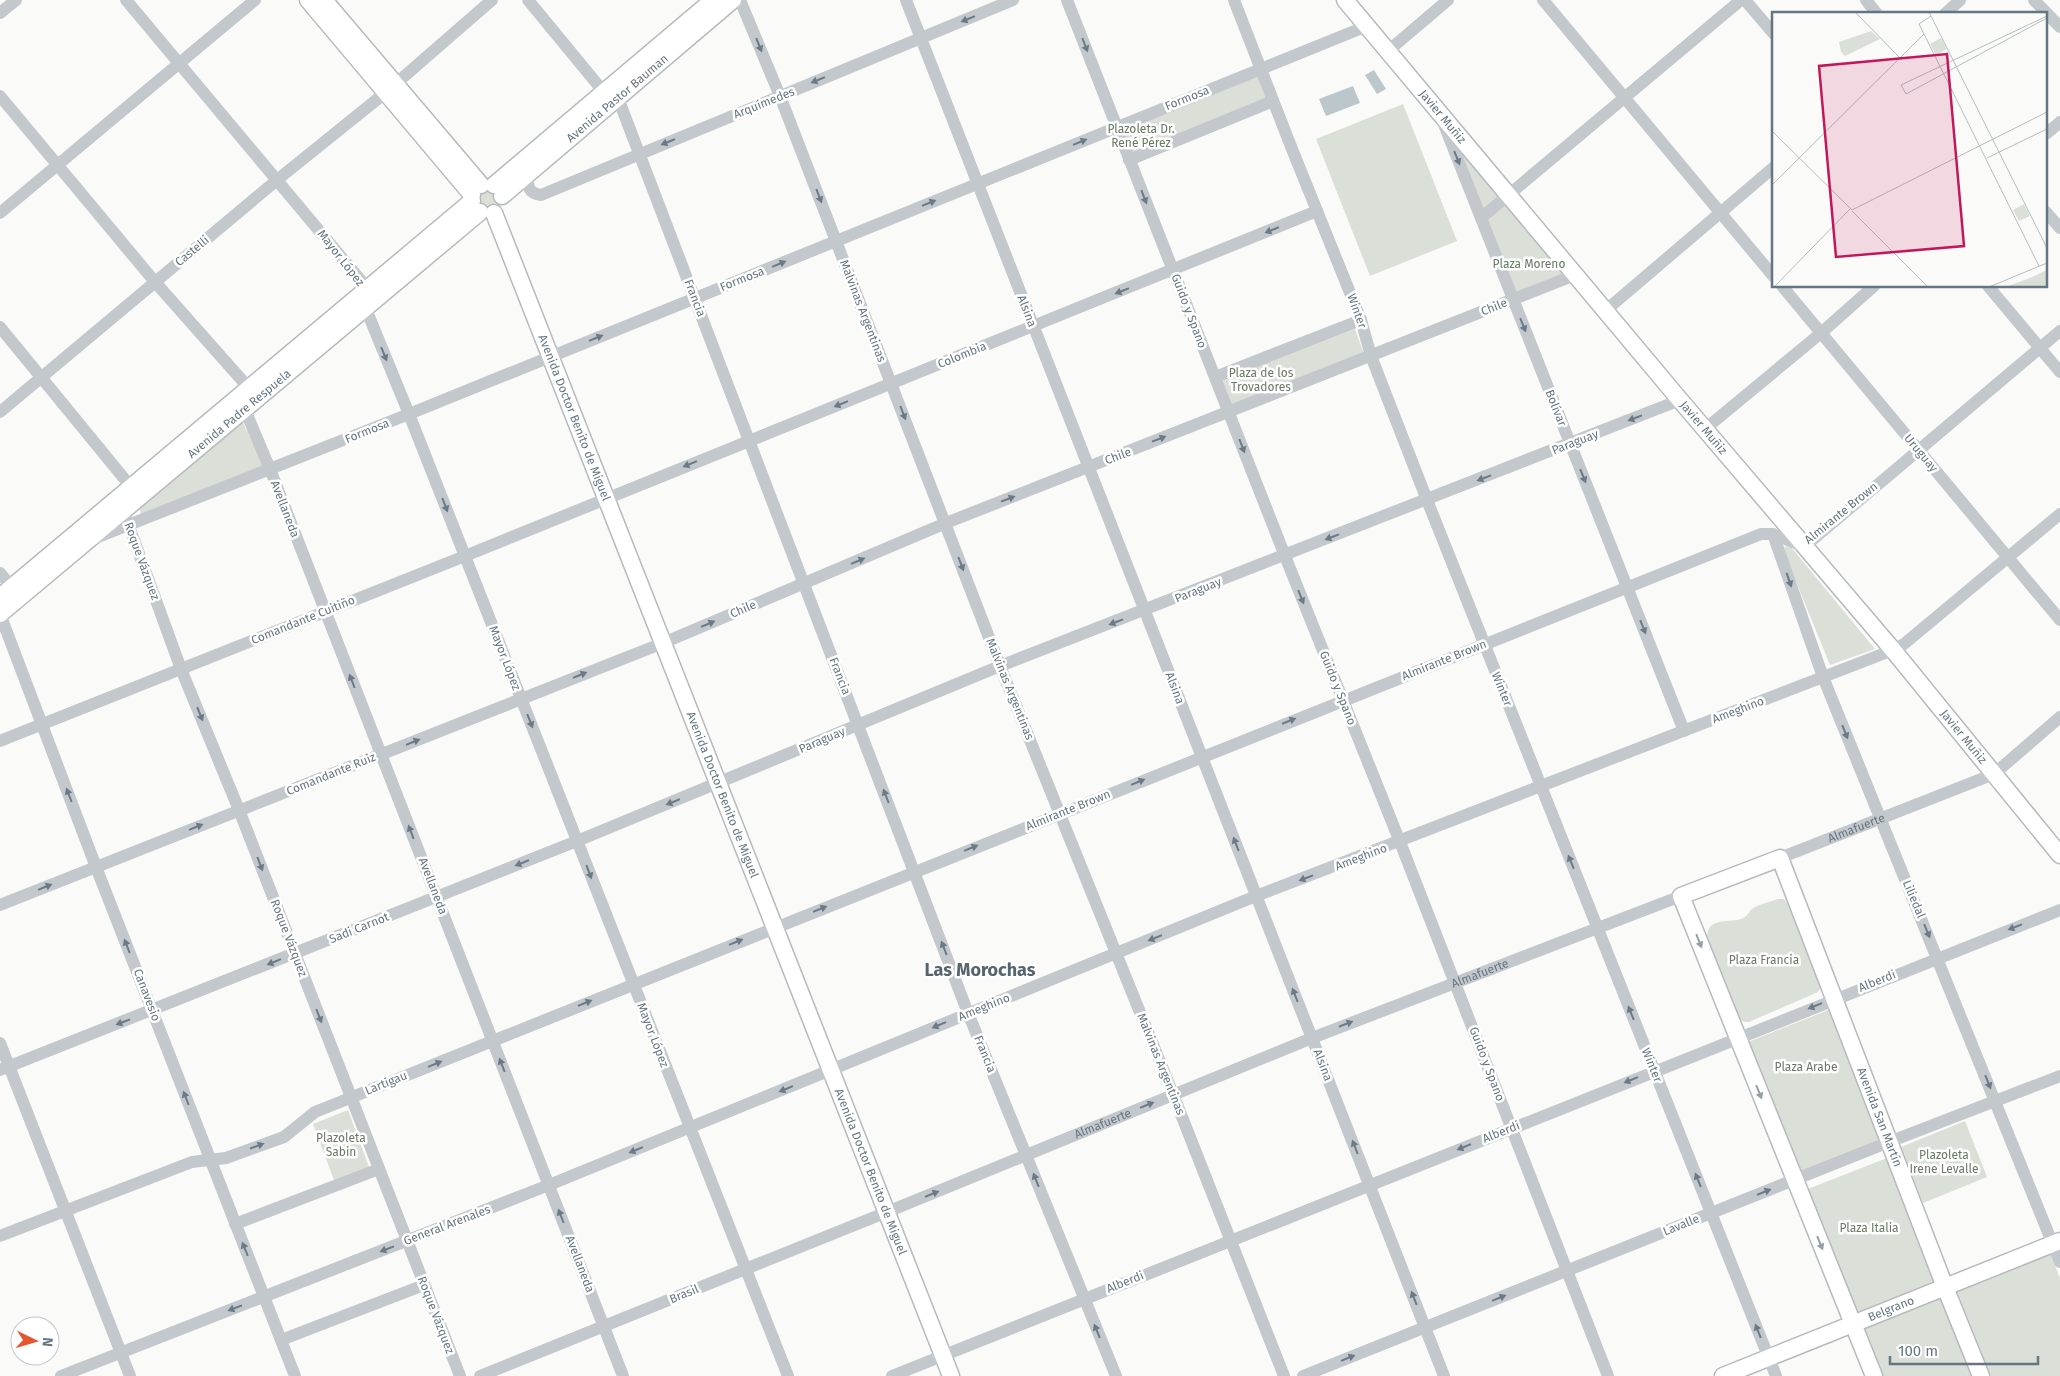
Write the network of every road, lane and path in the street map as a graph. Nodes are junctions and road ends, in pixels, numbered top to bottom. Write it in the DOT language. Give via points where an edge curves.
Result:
graph roads {
  1 [pos="16,0"];
  2 [pos="126,0"];
  3 [pos="255,0"];
  4 [pos="308,0"];
  5 [pos="324,0"];
  6 [pos="492,0"];
  7 [pos="528,0"];
  8 [pos="906,0"];
  9 [pos="1014,0"];
  10 [pos="1067,0"];
  11 [pos="1234,0"];
  12 [pos="1345,0"];
  13 [pos="1448,0"];
  14 [pos="1543,0"];
  15 [pos="1741,0"];
  16 [pos="1745,0"];
  17 [pos="1866,0"];
  18 [pos="1960,0"];
  19 [pos="2034,0"];
  20 [pos="728,1"];
  21 [pos="1875,12"];
  22 [pos="1947,12"];
  23 [pos="2046,12"];
  24 [pos="0,13"];
  25 [pos="2048,14"];
  26 [pos="1367,26"];
  27 [pos="2060,26"];
  28 [pos="1772,32"];
  29 [pos="920,38"];
  30 [pos="1388,51"];
  31 [pos="179,64"];
  32 [pos="1261,68"];
  33 [pos="390,89"];
  34 [pos="610,94"];
  35 [pos="0,96"];
  36 [pos="780,96"];
  37 [pos="1625,98"];
  38 [pos="1273,101"];
  39 [pos="1439,112"];
  40 [pos="2060,122"];
  41 [pos="1117,127"];
  42 [pos="2048,132"];
  43 [pos="639,154"];
  44 [pos="1130,160"];
  45 [pos="58,165"];
  46 [pos="1772,168"];
  47 [pos="528,174"];
  48 [pos="277,180"];
  49 [pos="977,183"];
  50 [pos="1508,195"];
  51 [pos="485,198"];
  52 [pos="1317,211"];
  53 [pos="1721,213"];
  54 [pos="0,214"];
  55 [pos="2048,214"];
  56 [pos="1481,218"];
  57 [pos="2060,228"];
  58 [pos="836,241"];
  59 [pos="1173,270"];
  60 [pos="1575,275"];
  61 [pos="1772,275"];
  62 [pos="155,282"];
  63 [pos="1784,288"];
  64 [pos="1872,288"];
  65 [pos="1990,288"];
  66 [pos="366,291"];
  67 [pos="695,298"];
  68 [pos="1513,300"];
  69 [pos="366,309"];
  70 [pos="1605,311"];
  71 [pos="1361,320"];
  72 [pos="0,327"];
  73 [pos="1033,327"];
  74 [pos="2060,330"];
  75 [pos="1821,333"];
  76 [pos="2040,348"];
  77 [pos="1371,356"];
  78 [pos="550,357"];
  79 [pos="2060,372"];
  80 [pos="42,377"];
  81 [pos="1215,377"];
  82 [pos="891,384"];
  83 [pos="254,394"];
  84 [pos="1680,400"];
  85 [pos="241,405"];
  86 [pos="0,412"];
  87 [pos="1228,412"];
  88 [pos="409,414"];
  89 [pos="1705,429"];
  90 [pos="749,441"];
  91 [pos="1570,444"];
  92 [pos="1918,450"];
  93 [pos="1088,467"];
  94 [pos="270,470"];
  95 [pos="136,493"];
  96 [pos="606,498"];
  97 [pos="1427,500"];
  98 [pos="123,512"];
  99 [pos="2060,514"];
  100 [pos="946,524"];
  101 [pos="1773,534"];
  102 [pos="1803,546"];
  103 [pos="465,556"];
  104 [pos="1285,556"];
  105 [pos="2007,557"];
  106 [pos="0,573"];
  107 [pos="804,583"];
  108 [pos="1627,587"];
  109 [pos="11,593"];
  110 [pos="325,611"];
  111 [pos="1144,611"];
  112 [pos="0,614"];
  113 [pos="2060,620"];
  114 [pos="663,642"];
  115 [pos="1484,644"];
  116 [pos="1893,650"];
  117 [pos="1000,666"];
  118 [pos="181,669"];
  119 [pos="1823,677"];
  120 [pos="521,699"];
  121 [pos="1343,700"];
  122 [pos="2060,717"];
  123 [pos="42,724"];
  124 [pos="859,725"];
  125 [pos="1684,731"];
  126 [pos="0,741"];
  127 [pos="381,754"];
  128 [pos="1202,756"];
  129 [pos="1994,774"];
  130 [pos="718,783"];
  131 [pos="1541,787"];
  132 [pos="239,810"];
  133 [pos="1059,813"];
  134 [pos="1880,818"];
  135 [pos="577,841"];
  136 [pos="1400,842"];
  137 [pos="2060,855"];
  138 [pos="1780,858"];
  139 [pos="96,867"];
  140 [pos="914,871"];
  141 [pos="1256,896"];
  142 [pos="1681,896"];
  143 [pos="437,897"];
  144 [pos="0,905"];
  145 [pos="2060,910"];
  146 [pos="775,927"];
  147 [pos="1598,928"];
  148 [pos="1116,953"];
  149 [pos="295,954"];
  150 [pos="1938,957"];
  151 [pos="1455,983"];
  152 [pos="633,984"];
  153 [pos="1835,998"];
  154 [pos="153,1011"];
  155 [pos="968,1013"];
  156 [pos="1737,1037"];
  157 [pos="1312,1038"];
  158 [pos="493,1041"];
  159 [pos="0,1043"];
  160 [pos="5,1069"];
  161 [pos="832,1071"];
  162 [pos="1654,1071"];
  163 [pos="2060,1076"];
  164 [pos="1173,1094"];
  165 [pos="351,1097"];
  166 [pos="1996,1101"];
  167 [pos="690,1128"];
  168 [pos="1511,1128"];
  169 [pos="1889,1142"];
  170 [pos="1026,1155"];
  171 [pos="211,1160"];
  172 [pos="379,1168"];
  173 [pos="1795,1180"];
  174 [pos="1369,1184"];
  175 [pos="549,1185"];
  176 [pos="66,1211"];
  177 [pos="887,1212"];
  178 [pos="1712,1213"];
  179 [pos="235,1224"];
  180 [pos="0,1236"];
  181 [pos="407,1240"];
  182 [pos="1230,1240"];
  183 [pos="2056,1243"];
  184 [pos="2060,1262"];
  185 [pos="746,1269"];
  186 [pos="1568,1270"];
  187 [pos="424,1285"];
  188 [pos="1944,1287"];
  189 [pos="264,1296"];
  190 [pos="1084,1298"];
  191 [pos="1852,1325"];
  192 [pos="604,1326"];
  193 [pos="1425,1327"];
  194 [pos="281,1340"];
  195 [pos="121,1352"];
  196 [pos="943,1355"];
  197 [pos="1769,1358"];
  198 [pos="60,1376"];
  199 [pos="130,1376"];
  200 [pos="295,1376"];
  201 [pos="460,1376"];
  202 [pos="480,1376"];
  203 [pos="623,1376"];
  204 [pos="788,1376"];
  205 [pos="892,1376"];
  206 [pos="951,1376"];
  207 [pos="1116,1376"];
  208 [pos="1284,1376"];
  209 [pos="1303,1376"];
  210 [pos="1444,1376"];
  211 [pos="1608,1376"];
  212 [pos="1723,1376"];
  213 [pos="1776,1376"];
  214 [pos="1874,1376"];
  215 [pos="1981,1376"];
  1 -- 24 [label="street"];
  2 -- 31 [label="street, Mayor López"];
  3 -- 31 [label="street"];
  4 -- 33 [label="main road, Avenida Doctor Benito de Miguel"];
  5 -- 33 [label="main road, Avenida Doctor Benito de Miguel"];
  6 -- 33 [label="street, Castelli"];
  7 -- 34 [label="street, Francia"];
  8 -- 29 [label="street, Alsina"];
  9 -- 29 [label="street, Arquímedes, one-way"];
  10 -- 41 [label="street, Guido y Spano, one-way"];
  11 -- 32 [label="street, Winter"];
  12 -- 26 [label="main road, Javier Muñiz"];
  13 -- 30 [label="street"];
  14 -- 37 [label="street"];
  15 -- 37 [label="street"];
  16 -- 28 [label="street"];
  17 -- 21 [label="street"];
  18 -- 22 [label="street"];
  19 -- 23 [label="street"];
  20 -- 34 [label="main road, Avenida Pastor Bauman"];
  20 -- 36 [label="street, Malvinas Argentinas, one-way"];
  25 -- 27 [label="street"];
  26 -- 30 [label="main road, Javier Muñiz"];
  26 -- 32 [label="street, Formosa"];
  29 -- 36 [label="street, Arquímedes, one-way"];
  29 -- 49 [label="street, Alsina"];
  30 -- 39 [label="main road, Javier Muñiz"];
  31 -- 45 [label="street"];
  31 -- 48 [label="street, Mayor López"];
  32 -- 38 [label="street, Winter"];
  32 -- 41 [label="street, Formosa"];
  33 -- 48 [label="street, Castelli"];
  33 -- 51 [label="main road, Avenida Doctor Benito de Miguel"];
  34 -- 43 [label="street, Francia" via="621,106"];
  34 -- 47 [label="main road, Avenida Pastor Bauman"];
  34 -- 51 [label="main road, Avenida Pastor Bauman"];
  35 -- 45 [label="street"];
  36 -- 43 [label="street, Arquímedes, one-way"];
  36 -- 58 [label="street, Malvinas Argentinas, one-way"];
  37 -- 50 [label="street"];
  37 -- 53 [label="street"];
  38 -- 44 [label="street"];
  38 -- 52 [label="street, Winter"];
  39 -- 50 [label="main road, Javier Muñiz"];
  39 -- 56 [label="street, Bolívar, one-way"];
  40 -- 42 [label="street"];
  41 -- 44 [label="street, Guido y Spano"];
  49 -- 41 [label="street, Formosa, one-way"];
  43 -- 47 [label="street, Arquímedes" via="541,195 530,190"];
  43 -- 67 [label="street, Francia"];
  44 -- 59 [label="street, Guido y Spano, one-way"];
  45 -- 54 [label="street"];
  45 -- 62 [label="street"];
  46 -- 53 [label="street"];
  47 -- 51 [label="main road, Avenida Pastor Bauman"];
  48 -- 62 [label="street, Castelli"];
  48 -- 66 [label="street, Mayor López" via="363,283"];
  58 -- 49 [label="street, Formosa, one-way"];
  49 -- 73 [label="street, Alsina"];
  50 -- 56 [label="street"];
  50 -- 60 [label="main road, Javier Muñiz"];
  51 -- 66 [label="main road, Avenida Padre Respuela"];
  51 -- 69 [label="main road, Avenida Padre Respuela"];
  51 -- 78 [label="main road, Avenida Doctor Benito de Miguel"];
  52 -- 59 [label="street, Colombia, one-way"];
  52 -- 71 [label="street, Winter"];
  53 -- 61 [label="street"];
  53 -- 70 [label="street"];
  55 -- 57 [label="street"];
  56 -- 68 [label="street, Bolívar"];
  67 -- 58 [label="street, Formosa, one-way"];
  58 -- 82 [label="street, Malvinas Argentinas"];
  59 -- 73 [label="street, Colombia, one-way"];
  59 -- 81 [label="street, Guido y Spano"];
  60 -- 68 [label="street, Chile"];
  60 -- 70 [label="main road, Javier Muñiz"];
  62 -- 80 [label="street, Castelli"];
  62 -- 83 [label="street"];
  63 -- 75 [label="street, Uruguay"];
  64 -- 75 [label="street"];
  65 -- 76 [label="street"];
  66 -- 69 [label="street, Mayor López"];
  66 -- 83 [label="main road, Avenida Padre Respuela"];
  78 -- 67 [label="street, Formosa, one-way"];
  67 -- 90 [label="street, Francia"];
  68 -- 77 [label="street, Chile"];
  68 -- 91 [label="street, Bolívar, one-way"];
  69 -- 83 [label="main road, Avenida Padre Respuela"];
  69 -- 88 [label="street, Mayor López, one-way"];
  70 -- 84 [label="main road, Javier Muñiz"];
  71 -- 77 [label="street, Winter"];
  71 -- 81 [label="street"];
  72 -- 80 [label="street"];
  73 -- 82 [label="street, Colombia"];
  73 -- 93 [label="street, Alsina"];
  74 -- 76 [label="street, Almirante Brown"];
  75 -- 89 [label="street"];
  75 -- 92 [label="street, Uruguay"];
  76 -- 79 [label="street"];
  76 -- 92 [label="street, Almirante Brown"];
  77 -- 87 [label="street, Chile"];
  77 -- 97 [label="street, Winter"];
  78 -- 88 [label="street, Formosa"];
  78 -- 96 [label="main road, Avenida Doctor Benito de Miguel"];
  80 -- 86 [label="street, Castelli"];
  80 -- 95 [label="street"];
  81 -- 87 [label="street, Guido y Spano"];
  82 -- 90 [label="street, Colombia, one-way"];
  82 -- 100 [label="street, Malvinas Argentinas, one-way"];
  83 -- 85 [label="main road, Avenida Padre Respuela"];
  84 -- 89 [label="main road, Javier Muñiz"];
  84 -- 91 [label="street, Paraguay, one-way"];
  85 -- 94 [label="street, Avellaneda"];
  85 -- 95 [label="main road, Avenida Padre Respuela"];
  93 -- 87 [label="street, Chile, one-way"];
  87 -- 104 [label="street, Guido y Spano, one-way"];
  88 -- 94 [label="street, Formosa"];
  88 -- 103 [label="street, Mayor López, one-way"];
  89 -- 102 [label="main road, Javier Muñiz"];
  90 -- 96 [label="street, Colombia, one-way"];
  90 -- 107 [label="street, Francia"];
  91 -- 97 [label="street, Paraguay, one-way"];
  91 -- 108 [label="street, Bolívar, one-way"];
  92 -- 102 [label="street, Almirante Brown"];
  92 -- 105 [label="street, Uruguay"];
  100 -- 93 [label="street, Chile, one-way"];
  93 -- 111 [label="street, Alsina"];
  94 -- 98 [label="street, Formosa"];
  94 -- 110 [label="street, Avellaneda"];
  95 -- 98 [label="main road, Avenida Padre Respuela"];
  96 -- 103 [label="street, Comandante Cuitiño"];
  96 -- 114 [label="main road, Avenida Doctor Benito de Miguel"];
  97 -- 104 [label="street, Paraguay, one-way"];
  97 -- 115 [label="street, Winter"];
  98 -- 109 [label="main road, Avenida Padre Respuela"];
  98 -- 109 [label="main road, Avenida Padre Respuela" via="89,541"];
  98 -- 118 [label="street, Roque Vázquez"];
  99 -- 105 [label="street, Ameghino"];
  107 -- 100 [label="street, Chile, one-way"];
  100 -- 117 [label="street, Malvinas Argentinas, one-way"];
  101 -- 102 [label="street, Almirante Brown"];
  101 -- 108 [label="street, Almirante Brown" via="1761,534"];
  101 -- 119 [label="street, Liliedal, one-way"];
  102 -- 116 [label="main road, Javier Muñiz"];
  103 -- 110 [label="street, Comandante Cuitiño"];
  103 -- 120 [label="street, Mayor López"];
  104 -- 111 [label="street, Paraguay"];
  104 -- 121 [label="street, Guido y Spano, one-way"];
  105 -- 113 [label="street, Uruguay"];
  105 -- 116 [label="street, Ameghino"];
  106 -- 109 [label="street"];
  114 -- 107 [label="street, Chile, one-way"];
  107 -- 124 [label="street, Francia"];
  108 -- 115 [label="street, Almirante Brown"];
  108 -- 125 [label="street, Bolívar, one-way"];
  109 -- 112 [label="main road, Avenida Padre Respuela"];
  110 -- 118 [label="street, Comandante Cuitiño"];
  127 -- 110 [label="street, Avellaneda, one-way"];
  111 -- 117 [label="street, Paraguay, one-way"];
  111 -- 128 [label="street, Alsina"];
  112 -- 123 [label="street, Canavesio"];
  120 -- 114 [label="street, Comandante Ruiz, one-way"];
  114 -- 130 [label="main road, Avenida Doctor Benito de Miguel"];
  115 -- 121 [label="street, Almirante Brown"];
  115 -- 131 [label="street, Winter"];
  116 -- 119 [label="street, Ameghino"];
  116 -- 129 [label="main road, Javier Muñiz"];
  117 -- 124 [label="street, Paraguay"];
  117 -- 133 [label="street, Malvinas Argentinas"];
  118 -- 123 [label="street, Comandante Cuitiño"];
  118 -- 132 [label="street, Roque Vázquez, one-way"];
  119 -- 125 [label="street, Ameghino"];
  119 -- 134 [label="street, Liliedal, one-way"];
  127 -- 120 [label="street, Comandante Ruiz, one-way"];
  120 -- 135 [label="street, Mayor López, one-way"];
  128 -- 121 [label="street, Almirante Brown, one-way"];
  121 -- 136 [label="street, Guido y Spano"];
  122 -- 129 [label="street, Almafuerte"];
  123 -- 126 [label="street, Comandante Cuitiño"];
  139 -- 123 [label="street, Canavesio, one-way"];
  124 -- 130 [label="street, Paraguay"];
  140 -- 124 [label="street, Francia, one-way"];
  125 -- 131 [label="street, Ameghino"];
  127 -- 132 [label="street, Comandante Ruiz"];
  143 -- 127 [label="street, Avellaneda, one-way"];
  133 -- 128 [label="street, Almirante Brown, one-way"];
  141 -- 128 [label="street, Alsina, one-way"];
  129 -- 134 [label="street, Almafuerte"];
  129 -- 137 [label="main road, Javier Muñiz"];
  130 -- 135 [label="street, Sadi Carnot, one-way"];
  130 -- 146 [label="main road, Avenida Doctor Benito de Miguel"];
  131 -- 136 [label="street, Ameghino"];
  147 -- 131 [label="street, Winter, one-way"];
  139 -- 132 [label="street, Comandante Ruiz, one-way"];
  132 -- 149 [label="street, Roque Vázquez, one-way"];
  140 -- 133 [label="street, Almirante Brown, one-way"];
  133 -- 148 [label="street, Malvinas Argentinas"];
  134 -- 138 [label="street, Almafuerte"];
  134 -- 150 [label="street, Liliedal, one-way"];
  135 -- 143 [label="street, Sadi Carnot, one-way"];
  135 -- 152 [label="street, Mayor López, one-way"];
  136 -- 141 [label="street, Ameghino, one-way"];
  136 -- 151 [label="street, Guido y Spano"];
  138 -- 142 [label="main road, Almafuerte"];
  138 -- 153 [label="main road, Avenida San Martín"];
  144 -- 139 [label="street, Comandante Ruiz, one-way"];
  154 -- 139 [label="street, Canavesio, one-way"];
  146 -- 140 [label="street, Almirante Brown, one-way"];
  155 -- 140 [label="street, Francia, one-way"];
  141 -- 148 [label="street, Ameghino, one-way"];
  157 -- 141 [label="street, Alsina, one-way"];
  142 -- 147 [label="street, Almafuerte"];
  142 -- 156 [label="main road, one-way"];
  143 -- 149 [label="street, Sadi Carnot"];
  143 -- 158 [label="street, Avellaneda"];
  145 -- 150 [label="street, Alberdi, one-way"];
  152 -- 146 [label="street, Lartigau, one-way"];
  146 -- 161 [label="main road, Avenida Doctor Benito de Miguel"];
  147 -- 151 [label="street, Almafuerte"];
  162 -- 147 [label="street, Winter, one-way"];
  148 -- 155 [label="street, Ameghino"];
  148 -- 164 [label="street, Malvinas Argentinas"];
  149 -- 154 [label="street, Sadi Carnot, one-way"];
  149 -- 165 [label="street, Roque Vázquez, one-way"];
  150 -- 153 [label="street, Alberdi"];
  150 -- 166 [label="street, Liliedal, one-way"];
  157 -- 151 [label="street, Almafuerte, one-way"];
  151 -- 168 [label="street, Guido y Spano"];
  158 -- 152 [label="street, Lartigau, one-way"];
  152 -- 167 [label="street, Mayor López"];
  153 -- 156 [label="street, Alberdi, one-way"];
  153 -- 169 [label="main road, Avenida San Martín"];
  154 -- 160 [label="street, Sadi Carnot, one-way"];
  171 -- 154 [label="street, Canavesio, one-way"];
  155 -- 161 [label="street, Ameghino, one-way"];
  155 -- 170 [label="street, Francia"];
  156 -- 162 [label="street, Alberdi"];
  156 -- 173 [label="main road, one-way"];
  157 -- 164 [label="street, Almafuerte"];
  174 -- 157 [label="street, Alsina, one-way"];
  165 -- 158 [label="street, Lartigau, one-way"];
  175 -- 158 [label="street, Avellaneda, one-way"];
  159 -- 160 [label="street"];
  160 -- 176 [label="street"];
  161 -- 167 [label="street, General Arenales, one-way"];
  161 -- 177 [label="main road, Avenida Doctor Benito de Miguel"];
  162 -- 168 [label="street, Alberdi, one-way"];
  178 -- 162 [label="street, Winter, one-way"];
  163 -- 166 [label="street, Lavalle"];
  170 -- 164 [label="street, Almafuerte, one-way"];
  164 -- 182 [label="street, Malvinas Argentinas"];
  171 -- 165 [label="street, Lartigau, one-way" via="226,1158 284,1137 310,1114"];
  165 -- 172 [label="street, Roque Vázquez"];
  166 -- 169 [label="street, Lavalle"];
  166 -- 183 [label="street, Liliedal"];
  167 -- 175 [label="street, General Arenales, one-way"];
  167 -- 185 [label="street, Mayor López"];
  168 -- 174 [label="street, Alberdi, one-way"];
  168 -- 186 [label="street, Guido y Spano"];
  169 -- 173 [label="street, Lavalle"];
  169 -- 188 [label="main road, Avenida San Martín"];
  177 -- 170 [label="street, Almafuerte, one-way"];
  190 -- 170 [label="street, Francia, one-way"];
  171 -- 176 [label="street, Lartigau" via="192,1162"];
  171 -- 179 [label="street, Canavesio"];
  172 -- 179 [label="street"];
  172 -- 181 [label="street, Roque Vázquez"];
  178 -- 173 [label="street, Lavalle, one-way"];
  173 -- 191 [label="main road, one-way"];
  174 -- 182 [label="street, Alberdi"];
  193 -- 174 [label="street, Alsina, one-way"];
  175 -- 181 [label="street, General Arenales"];
  192 -- 175 [label="street, Avellaneda, one-way"];
  176 -- 180 [label="street, Lartigau"];
  176 -- 195 [label="street"];
  177 -- 185 [label="street, Brasil"];
  177 -- 196 [label="main road, Avenida Doctor Benito de Miguel"];
  178 -- 186 [label="street, Lavalle"];
  197 -- 178 [label="street, Winter, one-way"];
  189 -- 179 [label="street, Canavesio, one-way"];
  181 -- 187 [label="street, Roque Vázquez"];
  181 -- 189 [label="street, General Arenales, one-way"];
  182 -- 190 [label="street, Alberdi"];
  182 -- 208 [label="street, Malvinas Argentinas"];
  183 -- 184 [label="street, Liliedal"];
  183 -- 188 [label="main road, Belgrano"];
  185 -- 192 [label="street, Brasil"];
  185 -- 204 [label="street, Mayor López"];
  193 -- 186 [label="street, Lavalle, one-way"];
  186 -- 211 [label="street, Guido y Spano"];
  187 -- 194 [label="street"];
  187 -- 201 [label="street, Roque Vázquez"];
  188 -- 191 [label="main road, Belgrano"];
  188 -- 215 [label="main road, Avenida San Martín"];
  189 -- 194 [label="street, Canavesio"];
  189 -- 195 [label="street, General Arenales, one-way"];
  190 -- 196 [label="street, Alberdi"];
  207 -- 190 [label="street, Francia, one-way"];
  191 -- 197 [label="main road, Belgrano"];
  191 -- 214 [label="main road"];
  192 -- 202 [label="street, Brasil"];
  192 -- 203 [label="street, Avellaneda"];
  209 -- 193 [label="street, Lavalle, one-way"];
  193 -- 210 [label="street, Alsina"];
  194 -- 200 [label="street, Canavesio"];
  195 -- 198 [label="street, General Arenales"];
  195 -- 199 [label="street"];
  196 -- 205 [label="street, Alberdi"];
  196 -- 206 [label="main road, Avenida Doctor Benito de Miguel"];
  197 -- 212 [label="main road, Belgrano"];
  197 -- 213 [label="street, Winter"];
}
